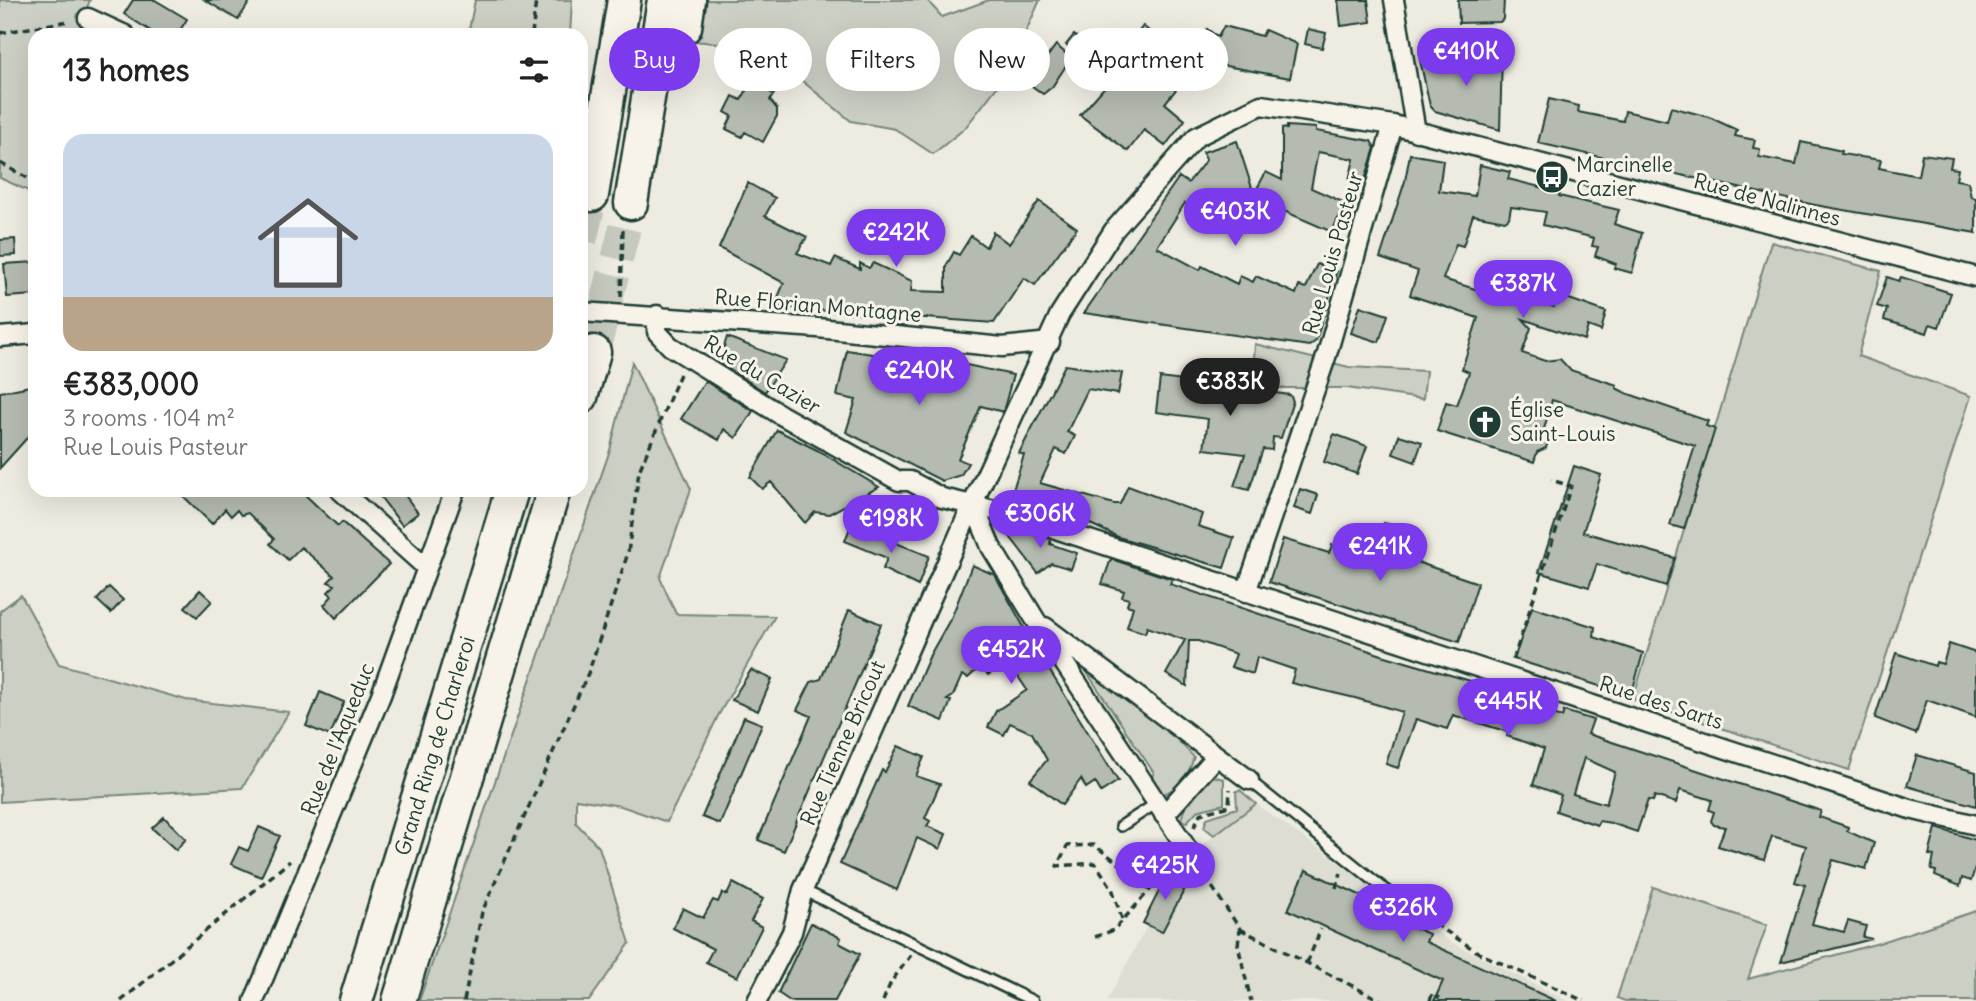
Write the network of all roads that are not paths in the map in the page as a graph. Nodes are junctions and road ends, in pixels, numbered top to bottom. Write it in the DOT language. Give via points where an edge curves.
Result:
graph roads {
  1 [pos="602,0"];
  2 [pos="624,0"];
  3 [pos="664,0"];
  4 [pos="689,0"];
  5 [pos="1394,0"];
  6 [pos="88,18"];
  7 [pos="110,28"];
  8 [pos="660,28"];
  9 [pos="684,28"];
  10 [pos="649,91"];
  11 [pos="608,95"];
  12 [pos="1393,125"];
  13 [pos="1416,132"];
  14 [pos="592,195"];
  15 [pos="627,214"];
  16 [pos="1976,278"];
  17 [pos="588,312"];
  18 [pos="657,315"];
  19 [pos="28,335"];
  20 [pos="0,337"];
  21 [pos="1050,342"];
  22 [pos="594,352"];
  23 [pos="588,373"];
  24 [pos="348,497"];
  25 [pos="452,497"];
  26 [pos="510,497"];
  27 [pos="552,497"];
  28 [pos="973,503"];
  29 [pos="427,568"];
  30 [pos="1246,592"];
  31 [pos="1035,619"];
  32 [pos="1217,756"];
  33 [pos="1249,780"];
  34 [pos="1161,809"];
  35 [pos="1976,825"];
  36 [pos="1121,826"];
  37 [pos="1188,850"];
  38 [pos="803,890"];
  39 [pos="1392,897"];
  40 [pos="254,1001"];
  41 [pos="356,1001"];
  42 [pos="398,1001"];
  43 [pos="757,1001"];
  44 [pos="1033,1001"];
  1 -- 11 [label="highway" via="596,55"];
  2 -- 11 [label="highway"];
  3 -- 8 [label="highway"];
  4 -- 9 [label="highway"];
  5 -- 13 [label="street"];
  6 -- 7 [label="street"];
  10 -- 15 [label="highway"];
  11 -- 14 [label="highway"];
  12 -- 13 [label="street, Rue de Nalinnes"];
  12 -- 21 [label="street, Rue de Nalinnes" via="1261,105 1196,137 1114,230 1060,314"];
  12 -- 30 [label="street, Rue Louis Pasteur" via="1327,354"];
  13 -- 16 [label="street, Rue de Nalinnes"];
  17 -- 18 [label="street, Rue Florian Montagne"];
  18 -- 21 [label="street, Rue Florian Montagne" via="1002,347"];
  18 -- 28 [label="street, Rue du Cazier" via="659,335 781,415 899,481 910,481 942,498"];
  19 -- 20 [label="street"];
  21 -- 28 [label="street, Rue de Nalinnes"];
  22 -- 23 [label="highway"];
  24 -- 29 [label="street"];
  25 -- 29 [label="street, Rue de l'Aqueduc"];
  26 -- 41 [label="highway, Grand Ring de Charleroi"];
  27 -- 42 [label="highway, Grand Ring de Charleroi"];
  28 -- 30 [label="street, Rue des Sarts"];
  28 -- 31 [label="street" via="991,547"];
  28 -- 38 [label="street, Rue Tienne Bricout"];
  29 -- 40 [label="street, Rue de l'Aqueduc" via="381,695"];
  30 -- 35 [label="street, Rue des Sarts" via="1910,809"];
  31 -- 32 [label="street"];
  31 -- 34 [label="street"];
  32 -- 33 [label="street"];
  32 -- 34 [label="street"];
  33 -- 39 [label="lane"];
  34 -- 36 [label="lane"];
  34 -- 37 [label="street"];
  38 -- 43 [label="street, Rue Tienne Bricout" via="792,932"];
  38 -- 44 [label="lane"];
}
